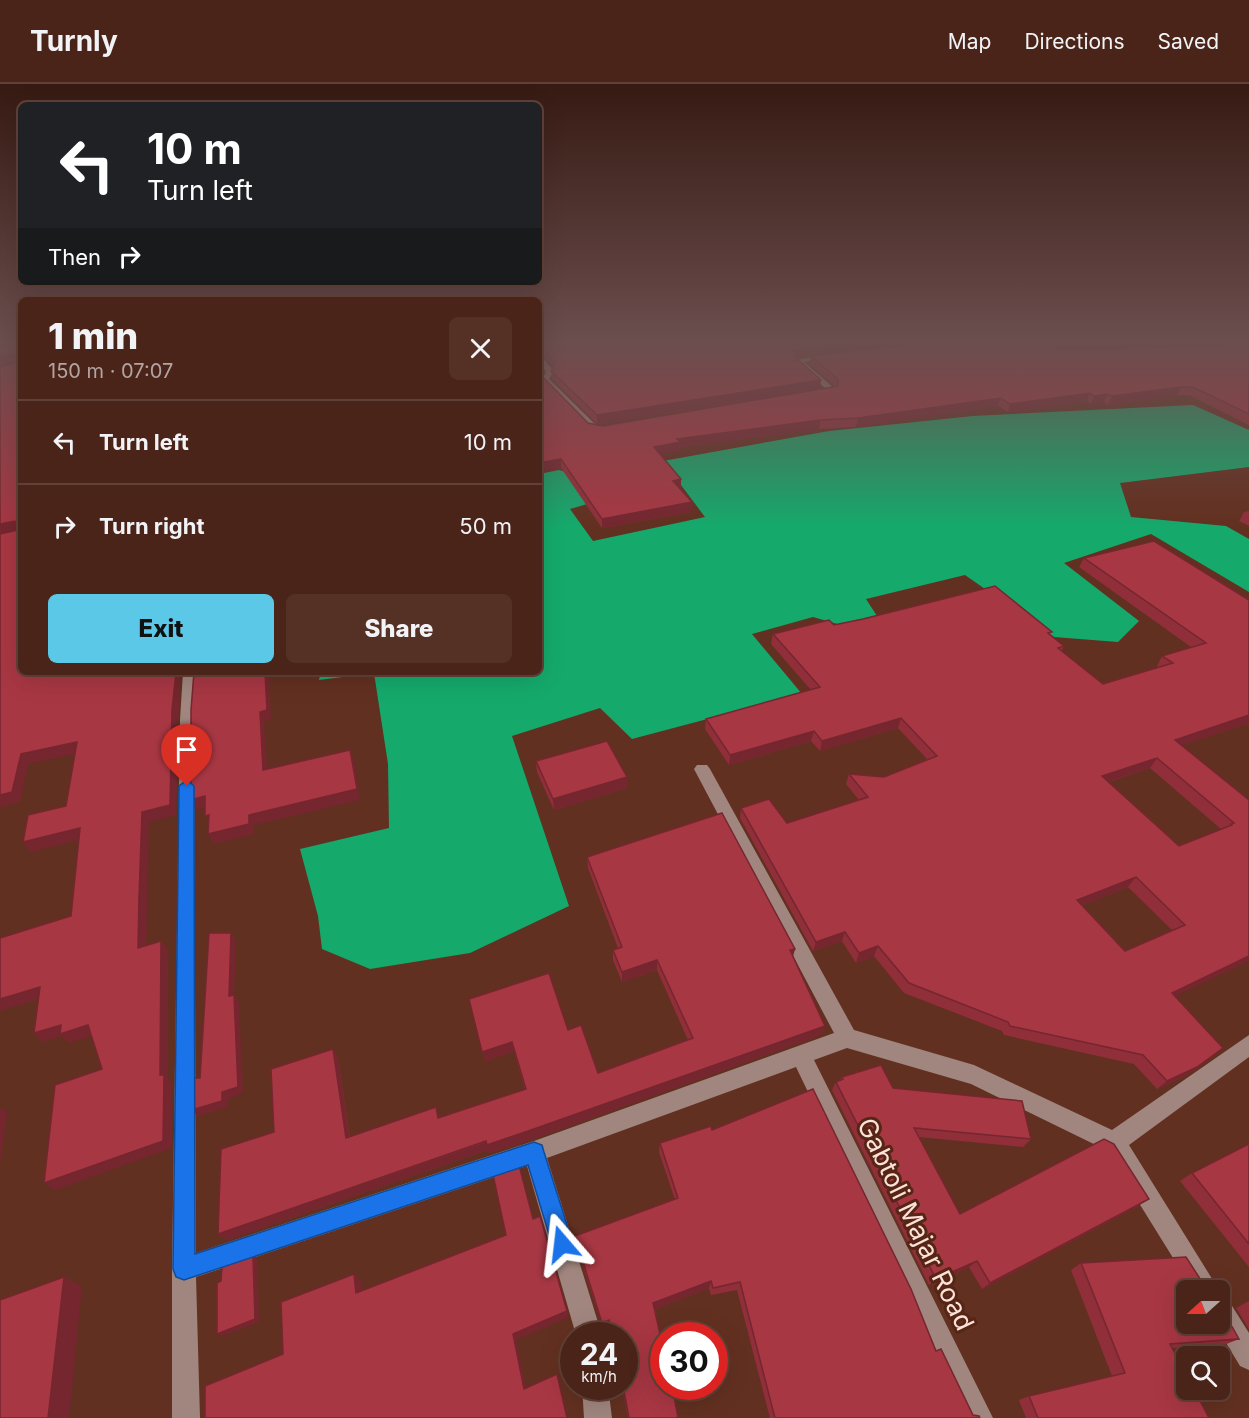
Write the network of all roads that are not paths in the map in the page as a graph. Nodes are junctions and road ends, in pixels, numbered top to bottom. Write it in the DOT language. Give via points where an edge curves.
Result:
graph roads {
  1 [pos="567,403"];
  2 [pos="614,427"];
  3 [pos="190,675"];
  4 [pos="702,769"];
  5 [pos="847,1038"];
  6 [pos="1249,1045"];
  7 [pos="801,1056"];
  8 [pos="1114,1142"];
  9 [pos="534,1152"];
  10 [pos="184,1269"];
  11 [pos="1201,1280"];
  12 [pos="585,1322"];
  13 [pos="1230,1326"];
  14 [pos="1249,1357"];
  15 [pos="596,1400"];
  16 [pos="186,1418"];
  17 [pos="598,1418"];
  18 [pos="979,1418"];
  1 -- 2 [label="street" via="593,428"];
  3 -- 10 [label="street"];
  4 -- 5 [label="street"];
  5 -- 7 [label="street"];
  5 -- 8 [label="street" via="974,1075"];
  6 -- 8 [label="street"];
  7 -- 9 [label="street"];
  7 -- 18 [label="street, Gabtoli Majar Road"];
  8 -- 11 [label="street"];
  9 -- 10 [label="street"];
  9 -- 12 [label="street"];
  10 -- 16 [label="street"];
  13 -- 14 [label="street"];
  15 -- 17 [label="street"];
}
